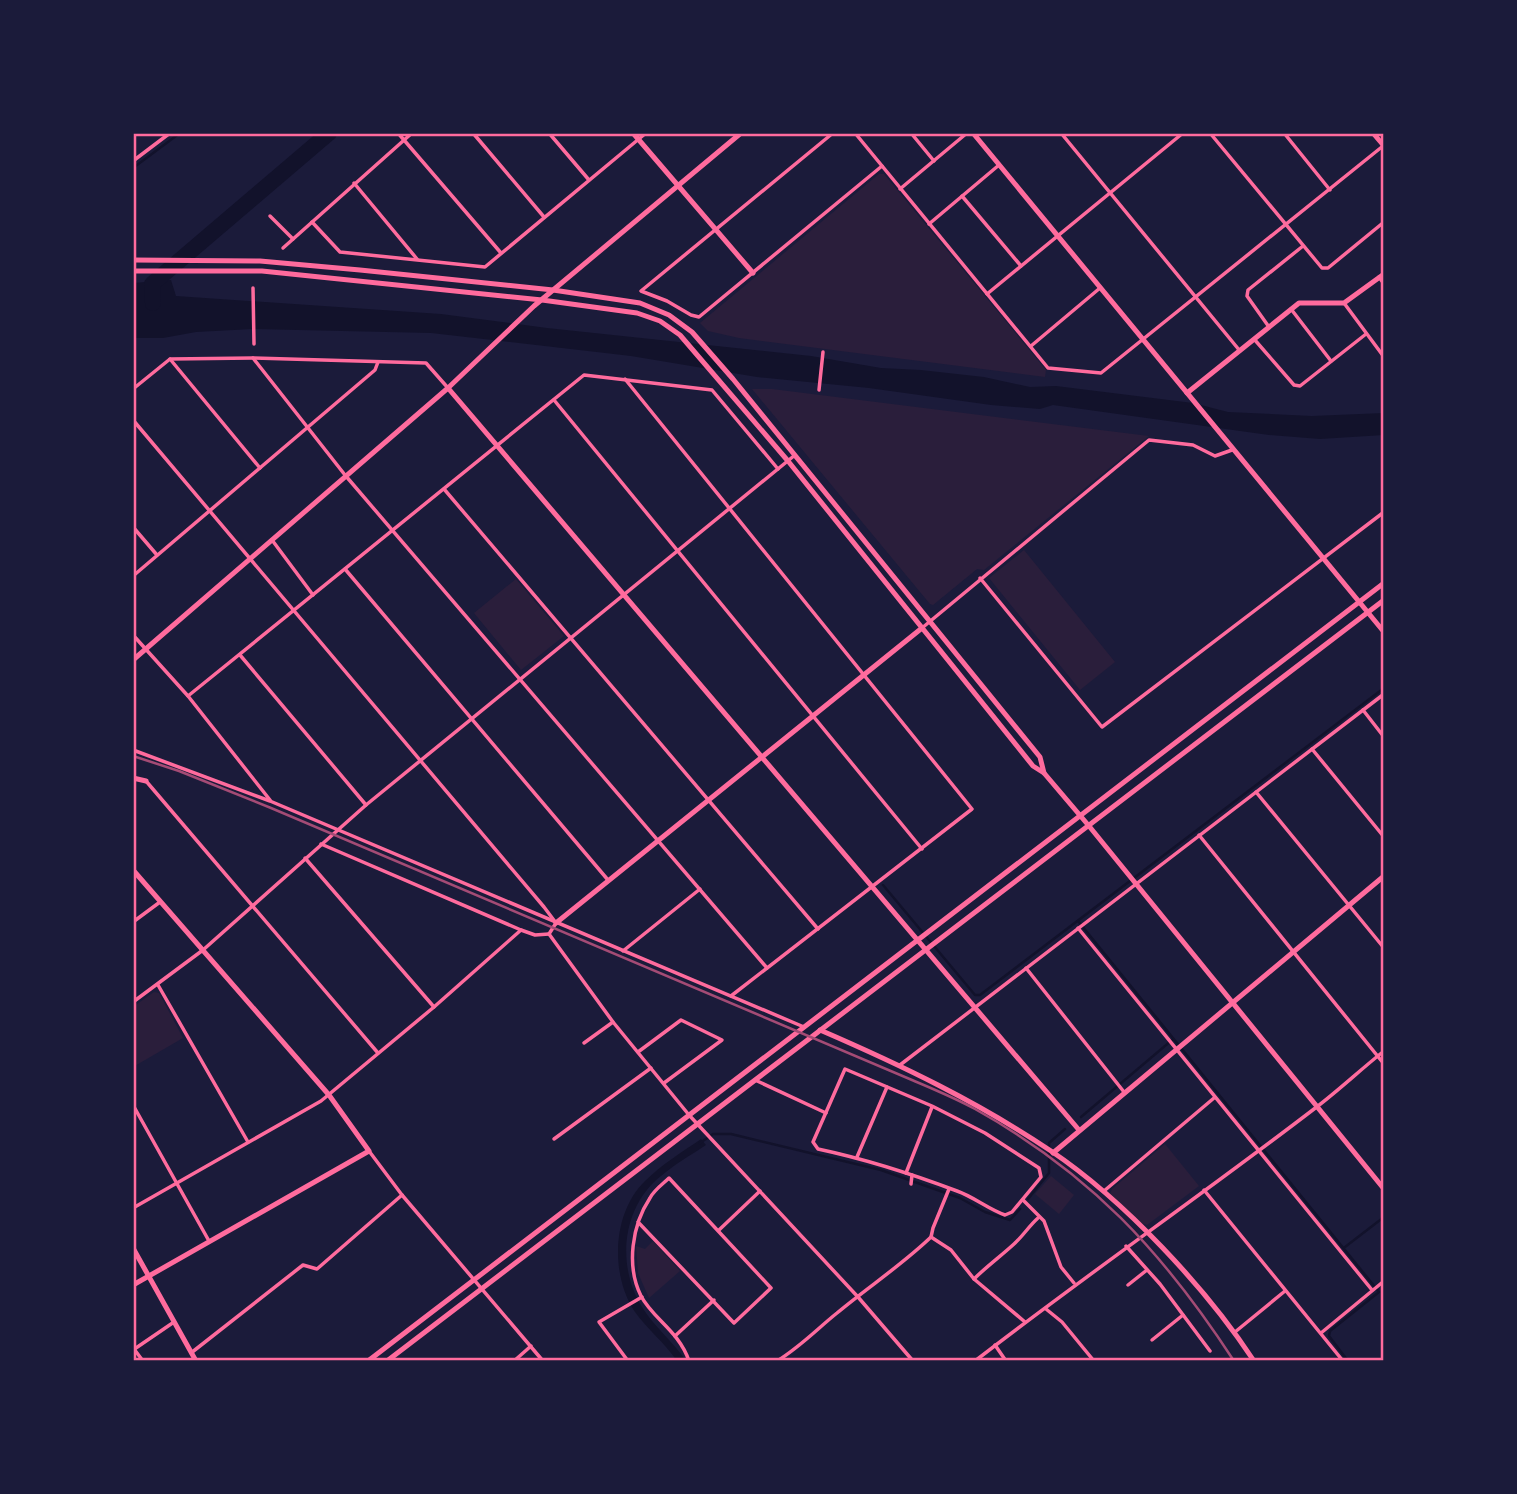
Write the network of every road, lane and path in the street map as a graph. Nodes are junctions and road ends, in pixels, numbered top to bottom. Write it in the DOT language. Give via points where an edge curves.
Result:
graph roads {
  1 [pos="170,133"];
  2 [pos="398,133"];
  3 [pos="412,133"];
  4 [pos="473,133"];
  5 [pos="549,133"];
  6 [pos="632,133"];
  7 [pos="646,133"];
  8 [pos="741,133"];
  9 [pos="833,133"];
  10 [pos="855,133"];
  11 [pos="911,133"];
  12 [pos="967,133"];
  13 [pos="973,133"];
  14 [pos="1061,133"];
  15 [pos="1183,133"];
  16 [pos="1210,133"];
  17 [pos="1284,133"];
  18 [pos="1373,133"];
  19 [pos="638,139"];
  20 [pos="404,140"];
  21 [pos="1384,146"];
  22 [pos="133,161"];
  23 [pos="934,161"];
  24 [pos="999,165"];
  25 [pos="882,166"];
  26 [pos="589,180"];
  27 [pos="354,183"];
  28 [pos="677,184"];
  29 [pos="900,189"];
  30 [pos="1330,190"];
  31 [pos="1111,193"];
  32 [pos="962,196"];
  33 [pos="270,216"];
  34 [pos="545,217"];
  35 [pos="312,222"];
  36 [pos="1384,222"];
  37 [pos="929,224"];
  38 [pos="1286,225"];
  39 [pos="716,230"];
  40 [pos="1057,236"];
  41 [pos="292,239"];
  42 [pos="1303,246"];
  43 [pos="284,248"];
  44 [pos="500,253"];
  45 [pos="417,259"];
  46 [pos="133,260"];
  47 [pos="1021,266"];
  48 [pos="133,271"];
  49 [pos="753,273"];
  50 [pos="1382,275"];
  51 [pos="1384,284"];
  52 [pos="253,288"];
  53 [pos="1100,288"];
  54 [pos="553,290"];
  55 [pos="987,294"];
  56 [pos="1197,297"];
  57 [pos="542,300"];
  58 [pos="1344,303"];
  59 [pos="1291,309"];
  60 [pos="1269,327"];
  61 [pos="1366,334"];
  62 [pos="1254,339"];
  63 [pos="1143,340"];
  64 [pos="254,344"];
  65 [pos="1031,346"];
  66 [pos="1240,351"];
  67 [pos="823,352"];
  68 [pos="1384,357"];
  69 [pos="253,358"];
  70 [pos="170,359"];
  71 [pos="1331,361"];
  72 [pos="377,362"];
  73 [pos="625,379"];
  74 [pos="448,388"];
  75 [pos="133,389"];
  76 [pos="819,390"];
  77 [pos="1187,393"];
  78 [pos="554,400"];
  79 [pos="133,420"];
  80 [pos="307,428"];
  81 [pos="497,445"];
  82 [pos="1232,450"];
  83 [pos="795,455"];
  84 [pos="788,461"];
  85 [pos="260,468"];
  86 [pos="778,469"];
  87 [pos="345,475"];
  88 [pos="444,489"];
  89 [pos="729,509"];
  90 [pos="209,511"];
  91 [pos="1384,512"];
  92 [pos="133,527"];
  93 [pos="393,530"];
  94 [pos="272,540"];
  95 [pos="678,551"];
  96 [pos="157,555"];
  97 [pos="1323,559"];
  98 [pos="250,560"];
  99 [pos="345,569"];
  100 [pos="133,576"];
  101 [pos="980,578"];
  102 [pos="1384,583"];
  103 [pos="313,595"];
  104 [pos="624,596"];
  105 [pos="1384,600"];
  106 [pos="1359,602"];
  107 [pos="294,611"];
  108 [pos="1367,612"];
  109 [pos="931,621"];
  110 [pos="922,628"];
  111 [pos="1384,632"];
  112 [pos="133,635"];
  113 [pos="572,638"];
  114 [pos="146,649"];
  115 [pos="240,655"];
  116 [pos="133,660"];
  117 [pos="864,675"];
  118 [pos="521,678"];
  119 [pos="1384,694"];
  120 [pos="188,696"];
  121 [pos="1363,710"];
  122 [pos="812,716"];
  123 [pos="472,719"];
  124 [pos="1384,737"];
  125 [pos="1312,749"];
  126 [pos="133,750"];
  127 [pos="761,756"];
  128 [pos="421,760"];
  129 [pos="1044,773"];
  130 [pos="133,778"];
  131 [pos="146,781"];
  132 [pos="1256,792"];
  133 [pos="270,800"];
  134 [pos="708,800"];
  135 [pos="366,805"];
  136 [pos="1079,816"];
  137 [pos="1089,826"];
  138 [pos="339,830"];
  139 [pos="1199,835"];
  140 [pos="1384,837"];
  141 [pos="659,840"];
  142 [pos="321,844"];
  143 [pos="922,849"];
  144 [pos="305,858"];
  145 [pos="133,870"];
  146 [pos="1384,876"];
  147 [pos="609,882"];
  148 [pos="1136,884"];
  149 [pos="872,888"];
  150 [pos="700,889"];
  151 [pos="160,902"];
  152 [pos="252,905"];
  153 [pos="1349,905"];
  154 [pos="133,922"];
  155 [pos="556,923"];
  156 [pos="1078,928"];
  157 [pos="818,929"];
  158 [pos="521,930"];
  159 [pos="549,934"];
  160 [pos="917,940"];
  161 [pos="1384,948"];
  162 [pos="203,950"];
  163 [pos="623,951"];
  164 [pos="925,951"];
  165 [pos="1294,951"];
  166 [pos="767,968"];
  167 [pos="1026,968"];
  168 [pos="158,985"];
  169 [pos="731,996"];
  170 [pos="133,1002"];
  171 [pos="1233,1003"];
  172 [pos="434,1007"];
  173 [pos="973,1008"];
  174 [pos="613,1022"];
  175 [pos="804,1027"];
  176 [pos="820,1030"];
  177 [pos="584,1043"];
  178 [pos="1177,1050"];
  179 [pos="1384,1051"];
  180 [pos="638,1052"];
  181 [pos="378,1053"];
  182 [pos="1378,1056"];
  183 [pos="1384,1064"];
  184 [pos="900,1065"];
  185 [pos="652,1068"];
  186 [pos="755,1080"];
  187 [pos="664,1083"];
  188 [pos="887,1087"];
  189 [pos="1124,1092"];
  190 [pos="329,1095"];
  191 [pos="1214,1098"];
  192 [pos="133,1105"];
  193 [pos="932,1106"];
  194 [pos="1317,1107"];
  195 [pos="826,1114"];
  196 [pos="689,1115"];
  197 [pos="697,1124"];
  198 [pos="1079,1130"];
  199 [pos="554,1139"];
  200 [pos="248,1142"];
  201 [pos="1259,1150"];
  202 [pos="369,1151"];
  203 [pos="1054,1153"];
  204 [pos="857,1157"];
  205 [pos="906,1173"];
  206 [pos="912,1175"];
  207 [pos="177,1182"];
  208 [pos="911,1184"];
  209 [pos="950,1189"];
  210 [pos="1384,1189"];
  211 [pos="1204,1190"];
  212 [pos="760,1191"];
  213 [pos="1102,1192"];
  214 [pos="402,1195"];
  215 [pos="1023,1200"];
  216 [pos="133,1209"];
  217 [pos="1038,1218"];
  218 [pos="638,1222"];
  219 [pos="719,1230"];
  220 [pos="1146,1232"];
  221 [pos="931,1237"];
  222 [pos="209,1241"];
  223 [pos="1126,1246"];
  224 [pos="133,1248"];
  225 [pos="1147,1270"];
  226 [pos="150,1276"];
  227 [pos="474,1279"];
  228 [pos="974,1279"];
  229 [pos="1384,1281"];
  230 [pos="1075,1283"];
  231 [pos="133,1285"];
  232 [pos="1128,1285"];
  233 [pos="481,1288"];
  234 [pos="1373,1290"];
  235 [pos="1285,1291"];
  236 [pos="642,1297"];
  237 [pos="858,1297"];
  238 [pos="714,1300"];
  239 [pos="1046,1309"];
  240 [pos="1183,1315"];
  241 [pos="174,1322"];
  242 [pos="1025,1322"];
  243 [pos="1235,1332"];
  244 [pos="1321,1333"];
  245 [pos="675,1336"];
  246 [pos="1152,1340"];
  247 [pos="995,1345"];
  248 [pos="531,1346"];
  249 [pos="133,1350"];
  250 [pos="1210,1351"];
  251 [pos="191,1353"];
  252 [pos="143,1361"];
  253 [pos="196,1361"];
  254 [pos="368,1361"];
  255 [pos="387,1361"];
  256 [pos="514,1361"];
  257 [pos="543,1361"];
  258 [pos="628,1361"];
  259 [pos="689,1361"];
  260 [pos="777,1361"];
  261 [pos="913,1361"];
  262 [pos="975,1361"];
  263 [pos="1006,1361"];
  264 [pos="1094,1361"];
  265 [pos="1254,1361"];
  266 [pos="1343,1361"];
  1 -- 22 [label="street"];
  2 -- 20 [label="street"];
  3 -- 20 [label="street"];
  4 -- 34 [label="street"];
  5 -- 26 [label="street"];
  6 -- 19 [label="street"];
  7 -- 19 [label="street"];
  8 -- 28 [label="street"];
  9 -- 39 [label="street"];
  10 -- 25 [label="street"];
  11 -- 23 [label="street"];
  12 -- 23 [label="street"];
  13 -- 24 [label="street"];
  14 -- 31 [label="street"];
  15 -- 31 [label="street"];
  16 -- 38 [label="street"];
  17 -- 30 [label="street"];
  18 -- 21 [label="street"];
  19 -- 26 [label="street"];
  19 -- 28 [label="street"];
  20 -- 27 [label="street"];
  20 -- 44 [label="street"];
  21 -- 30 [label="street"];
  23 -- 29 [label="street"];
  24 -- 32 [label="street"];
  24 -- 40 [label="street"];
  25 -- 29 [label="street"];
  25 -- 49 [label="street"];
  26 -- 34 [label="street"];
  27 -- 35 [label="street"];
  27 -- 45 [label="street"];
  28 -- 39 [label="street"];
  28 -- 54 [label="street"];
  29 -- 37 [label="street"];
  30 -- 38 [label="street"];
  31 -- 40 [label="street"];
  31 -- 56 [label="street"];
  32 -- 37 [label="street"];
  32 -- 47 [label="street"];
  33 -- 41 [label="street"];
  34 -- 44 [label="street"];
  35 -- 41 [label="street"];
  35 -- 45 [label="street" via="340,251"];
  36 -- 42 [label="street" via="1328,268 1322,268"];
  37 -- 55 [label="street"];
  38 -- 42 [label="street"];
  38 -- 56 [label="street"];
  39 -- 49 [label="street"];
  39 -- 49 [label="street" via="641,291 699,317"];
  40 -- 47 [label="street"];
  40 -- 53 [label="street"];
  41 -- 43 [label="street"];
  42 -- 60 [label="street" via="1248,290 1247,296"];
  44 -- 45 [label="street" via="485,267"];
  46 -- 54 [label="street" via="260,261"];
  47 -- 55 [label="street"];
  48 -- 57 [label="street" via="262,271"];
  50 -- 51 [label="street"];
  50 -- 58 [label="street"];
  52 -- 64 [label="street"];
  53 -- 63 [label="street"];
  53 -- 65 [label="street"];
  54 -- 57 [label="street"];
  54 -- 83 [label="street" via="640,303 668,315 692,332"];
  55 -- 65 [label="street"];
  56 -- 63 [label="street"];
  56 -- 66 [label="street"];
  57 -- 74 [label="street"];
  57 -- 84 [label="street" via="637,313 660,321 680,335"];
  58 -- 59 [label="street" via="1299,303"];
  58 -- 61 [label="street"];
  59 -- 60 [label="street"];
  59 -- 71 [label="street"];
  60 -- 62 [label="street"];
  61 -- 68 [label="street"];
  61 -- 71 [label="street"];
  62 -- 66 [label="street"];
  62 -- 71 [label="street" via="1294,385 1300,386"];
  63 -- 65 [label="street" via="1101,373 1048,368"];
  63 -- 77 [label="street"];
  66 -- 77 [label="street"];
  67 -- 76 [label="street"];
  69 -- 70 [label="street"];
  69 -- 72 [label="street"];
  69 -- 80 [label="street"];
  70 -- 75 [label="street"];
  70 -- 85 [label="street"];
  72 -- 74 [label="street" via="425,363"];
  72 -- 80 [label="street" via="375,370"];
  73 -- 78 [label="street" via="584,375"];
  73 -- 86 [label="street" via="712,390"];
  73 -- 89 [label="street"];
  74 -- 81 [label="street"];
  74 -- 87 [label="street"];
  77 -- 82 [label="street"];
  78 -- 81 [label="street"];
  78 -- 95 [label="street"];
  79 -- 90 [label="street"];
  80 -- 85 [label="street"];
  80 -- 87 [label="street"];
  81 -- 88 [label="street"];
  81 -- 104 [label="street"];
  82 -- 97 [label="street"];
  82 -- 101 [label="street" via="1215,456 1193,445 1149,439"];
  83 -- 84 [label="street"];
  83 -- 109 [label="street"];
  84 -- 86 [label="street"];
  84 -- 110 [label="street"];
  85 -- 90 [label="street"];
  86 -- 89 [label="street"];
  87 -- 93 [label="street"];
  87 -- 94 [label="street"];
  88 -- 93 [label="street"];
  88 -- 113 [label="street"];
  89 -- 95 [label="street"];
  89 -- 117 [label="street"];
  90 -- 96 [label="street"];
  90 -- 98 [label="street"];
  91 -- 97 [label="street"];
  92 -- 96 [label="street"];
  93 -- 99 [label="street"];
  93 -- 118 [label="street"];
  94 -- 98 [label="street"];
  94 -- 103 [label="street"];
  95 -- 104 [label="street"];
  95 -- 122 [label="street"];
  96 -- 100 [label="street"];
  97 -- 101 [label="street" via="1102,727"];
  97 -- 106 [label="street"];
  98 -- 107 [label="street"];
  98 -- 114 [label="street"];
  99 -- 103 [label="street"];
  99 -- 123 [label="street"];
  101 -- 109 [label="street"];
  102 -- 106 [label="street"];
  103 -- 107 [label="street"];
  104 -- 113 [label="street"];
  104 -- 127 [label="street"];
  105 -- 108 [label="street"];
  106 -- 108 [label="street"];
  106 -- 136 [label="street"];
  107 -- 115 [label="street"];
  107 -- 128 [label="street"];
  108 -- 111 [label="street"];
  108 -- 137 [label="street"];
  109 -- 110 [label="street"];
  109 -- 129 [label="street" via="1040,757"];
  110 -- 117 [label="street"];
  110 -- 129 [label="street" via="1033,766"];
  112 -- 114 [label="street"];
  113 -- 118 [label="street"];
  113 -- 134 [label="street"];
  114 -- 116 [label="street"];
  114 -- 120 [label="street"];
  115 -- 120 [label="street"];
  115 -- 135 [label="street"];
  117 -- 122 [label="street"];
  117 -- 143 [label="street" via="972,809"];
  118 -- 123 [label="street"];
  118 -- 141 [label="street"];
  119 -- 121 [label="street"];
  120 -- 133 [label="street"];
  121 -- 124 [label="street"];
  121 -- 125 [label="street"];
  122 -- 127 [label="street"];
  122 -- 143 [label="street"];
  123 -- 128 [label="street"];
  123 -- 147 [label="street"];
  125 -- 132 [label="street"];
  125 -- 140 [label="street"];
  126 -- 133 [label="street"];
  127 -- 134 [label="street"];
  127 -- 149 [label="street"];
  128 -- 135 [label="street"];
  128 -- 155 [label="street"];
  129 -- 136 [label="street"];
  130 -- 131 [label="street"];
  131 -- 152 [label="street"];
  132 -- 139 [label="street"];
  132 -- 153 [label="street"];
  133 -- 138 [label="street"];
  134 -- 141 [label="street"];
  134 -- 157 [label="street"];
  135 -- 138 [label="street"];
  136 -- 137 [label="street"];
  136 -- 160 [label="street"];
  137 -- 148 [label="street"];
  137 -- 164 [label="street"];
  138 -- 142 [label="street"];
  138 -- 155 [label="street"];
  139 -- 148 [label="street"];
  139 -- 165 [label="street"];
  141 -- 147 [label="street"];
  141 -- 150 [label="street"];
  142 -- 144 [label="street"];
  142 -- 158 [label="street"];
  143 -- 149 [label="street"];
  144 -- 152 [label="street"];
  144 -- 172 [label="street"];
  145 -- 151 [label="street"];
  146 -- 153 [label="street"];
  147 -- 155 [label="street"];
  148 -- 156 [label="street"];
  148 -- 171 [label="street"];
  149 -- 157 [label="street"];
  149 -- 160 [label="street"];
  150 -- 163 [label="street"];
  150 -- 166 [label="street"];
  151 -- 154 [label="street"];
  151 -- 162 [label="street"];
  152 -- 162 [label="street"];
  152 -- 181 [label="street"];
  153 -- 161 [label="street"];
  153 -- 165 [label="street"];
  155 -- 159 [label="street"];
  155 -- 163 [label="street"];
  156 -- 167 [label="street"];
  156 -- 178 [label="street"];
  157 -- 166 [label="street"];
  158 -- 159 [label="street"];
  158 -- 172 [label="street"];
  159 -- 174 [label="street"];
  160 -- 164 [label="street"];
  160 -- 175 [label="street"];
  162 -- 168 [label="street"];
  162 -- 190 [label="street"];
  163 -- 169 [label="street"];
  164 -- 173 [label="street"];
  164 -- 176 [label="street"];
  165 -- 171 [label="street"];
  165 -- 182 [label="street"];
  166 -- 169 [label="street"];
  167 -- 173 [label="street"];
  167 -- 189 [label="street"];
  168 -- 170 [label="street"];
  168 -- 200 [label="street"];
  169 -- 175 [label="street"];
  171 -- 178 [label="street"];
  171 -- 194 [label="street"];
  172 -- 181 [label="street"];
  173 -- 184 [label="street"];
  173 -- 198 [label="street"];
  174 -- 177 [label="street"];
  174 -- 180 [label="street"];
  175 -- 196 [label="street"];
  176 -- 184 [label="street"];
  176 -- 186 [label="street"];
  178 -- 189 [label="street"];
  178 -- 191 [label="street"];
  179 -- 182 [label="street"];
  180 -- 185 [label="street"];
  180 -- 187 [label="street" via="681,1020 722,1040"];
  181 -- 190 [label="street"];
  182 -- 183 [label="street"];
  182 -- 194 [label="street"];
  184 -- 203 [label="street" via="979,1106"];
  185 -- 187 [label="street"];
  185 -- 199 [label="street"];
  186 -- 195 [label="street"];
  186 -- 197 [label="street"];
  187 -- 196 [label="street"];
  188 -- 193 [label="street"];
  188 -- 195 [label="street" via="845,1069"];
  188 -- 204 [label="street"];
  189 -- 198 [label="street"];
  190 -- 200 [label="street"];
  190 -- 202 [label="street"];
  191 -- 201 [label="street"];
  191 -- 213 [label="street"];
  192 -- 207 [label="street"];
  193 -- 205 [label="street"];
  193 -- 215 [label="street" via="1039,1168 1041,1178"];
  194 -- 201 [label="street"];
  194 -- 210 [label="street"];
  195 -- 204 [label="street" via="813,1142 818,1149"];
  196 -- 197 [label="street"];
  196 -- 227 [label="street"];
  197 -- 212 [label="street"];
  197 -- 233 [label="street"];
  198 -- 203 [label="street"];
  200 -- 207 [label="street"];
  201 -- 211 [label="street"];
  201 -- 234 [label="street"];
  202 -- 214 [label="street"];
  202 -- 222 [label="street"];
  203 -- 213 [label="street"];
  204 -- 205 [label="street"];
  205 -- 206 [label="street"];
  206 -- 208 [label="street"];
  206 -- 209 [label="street"];
  207 -- 216 [label="street"];
  207 -- 222 [label="street"];
  209 -- 215 [label="street" via="1005,1214"];
  209 -- 221 [label="street"];
  211 -- 220 [label="street"];
  211 -- 235 [label="street"];
  212 -- 219 [label="street"];
  212 -- 237 [label="street"];
  213 -- 220 [label="street"];
  214 -- 227 [label="street"];
  214 -- 251 [label="street" via="317,1269 303,1265"];
  215 -- 217 [label="street"];
  217 -- 228 [label="street"];
  217 -- 230 [label="street" via="1044,1221 1061,1267"];
  218 -- 219 [label="street" via="651,1196 669,1178"];
  218 -- 236 [label="street" via="634,1271"];
  218 -- 238 [label="street"];
  219 -- 238 [label="street" via="771,1288 734,1323"];
  220 -- 223 [label="street"];
  220 -- 243 [label="street"];
  221 -- 228 [label="street" via="951,1250"];
  221 -- 237 [label="street"];
  222 -- 226 [label="street"];
  223 -- 225 [label="street"];
  223 -- 230 [label="street"];
  224 -- 226 [label="street"];
  225 -- 232 [label="street"];
  225 -- 240 [label="street"];
  226 -- 231 [label="street"];
  226 -- 241 [label="street"];
  227 -- 233 [label="street"];
  227 -- 254 [label="street"];
  228 -- 242 [label="street"];
  229 -- 234 [label="street"];
  230 -- 239 [label="street"];
  233 -- 248 [label="street"];
  233 -- 255 [label="street"];
  234 -- 244 [label="street"];
  235 -- 243 [label="street"];
  235 -- 244 [label="street"];
  236 -- 245 [label="street"];
  236 -- 258 [label="street" via="599,1322"];
  237 -- 260 [label="street"];
  237 -- 261 [label="street"];
  238 -- 245 [label="street"];
  239 -- 242 [label="street"];
  239 -- 264 [label="street"];
  240 -- 246 [label="street"];
  240 -- 250 [label="street"];
  241 -- 249 [label="street"];
  241 -- 251 [label="street"];
  242 -- 247 [label="street"];
  243 -- 265 [label="street"];
  244 -- 266 [label="street"];
  245 -- 259 [label="street"];
  247 -- 262 [label="street"];
  247 -- 263 [label="street"];
  248 -- 256 [label="street"];
  248 -- 257 [label="street"];
  249 -- 252 [label="street"];
  251 -- 253 [label="street"];
}
